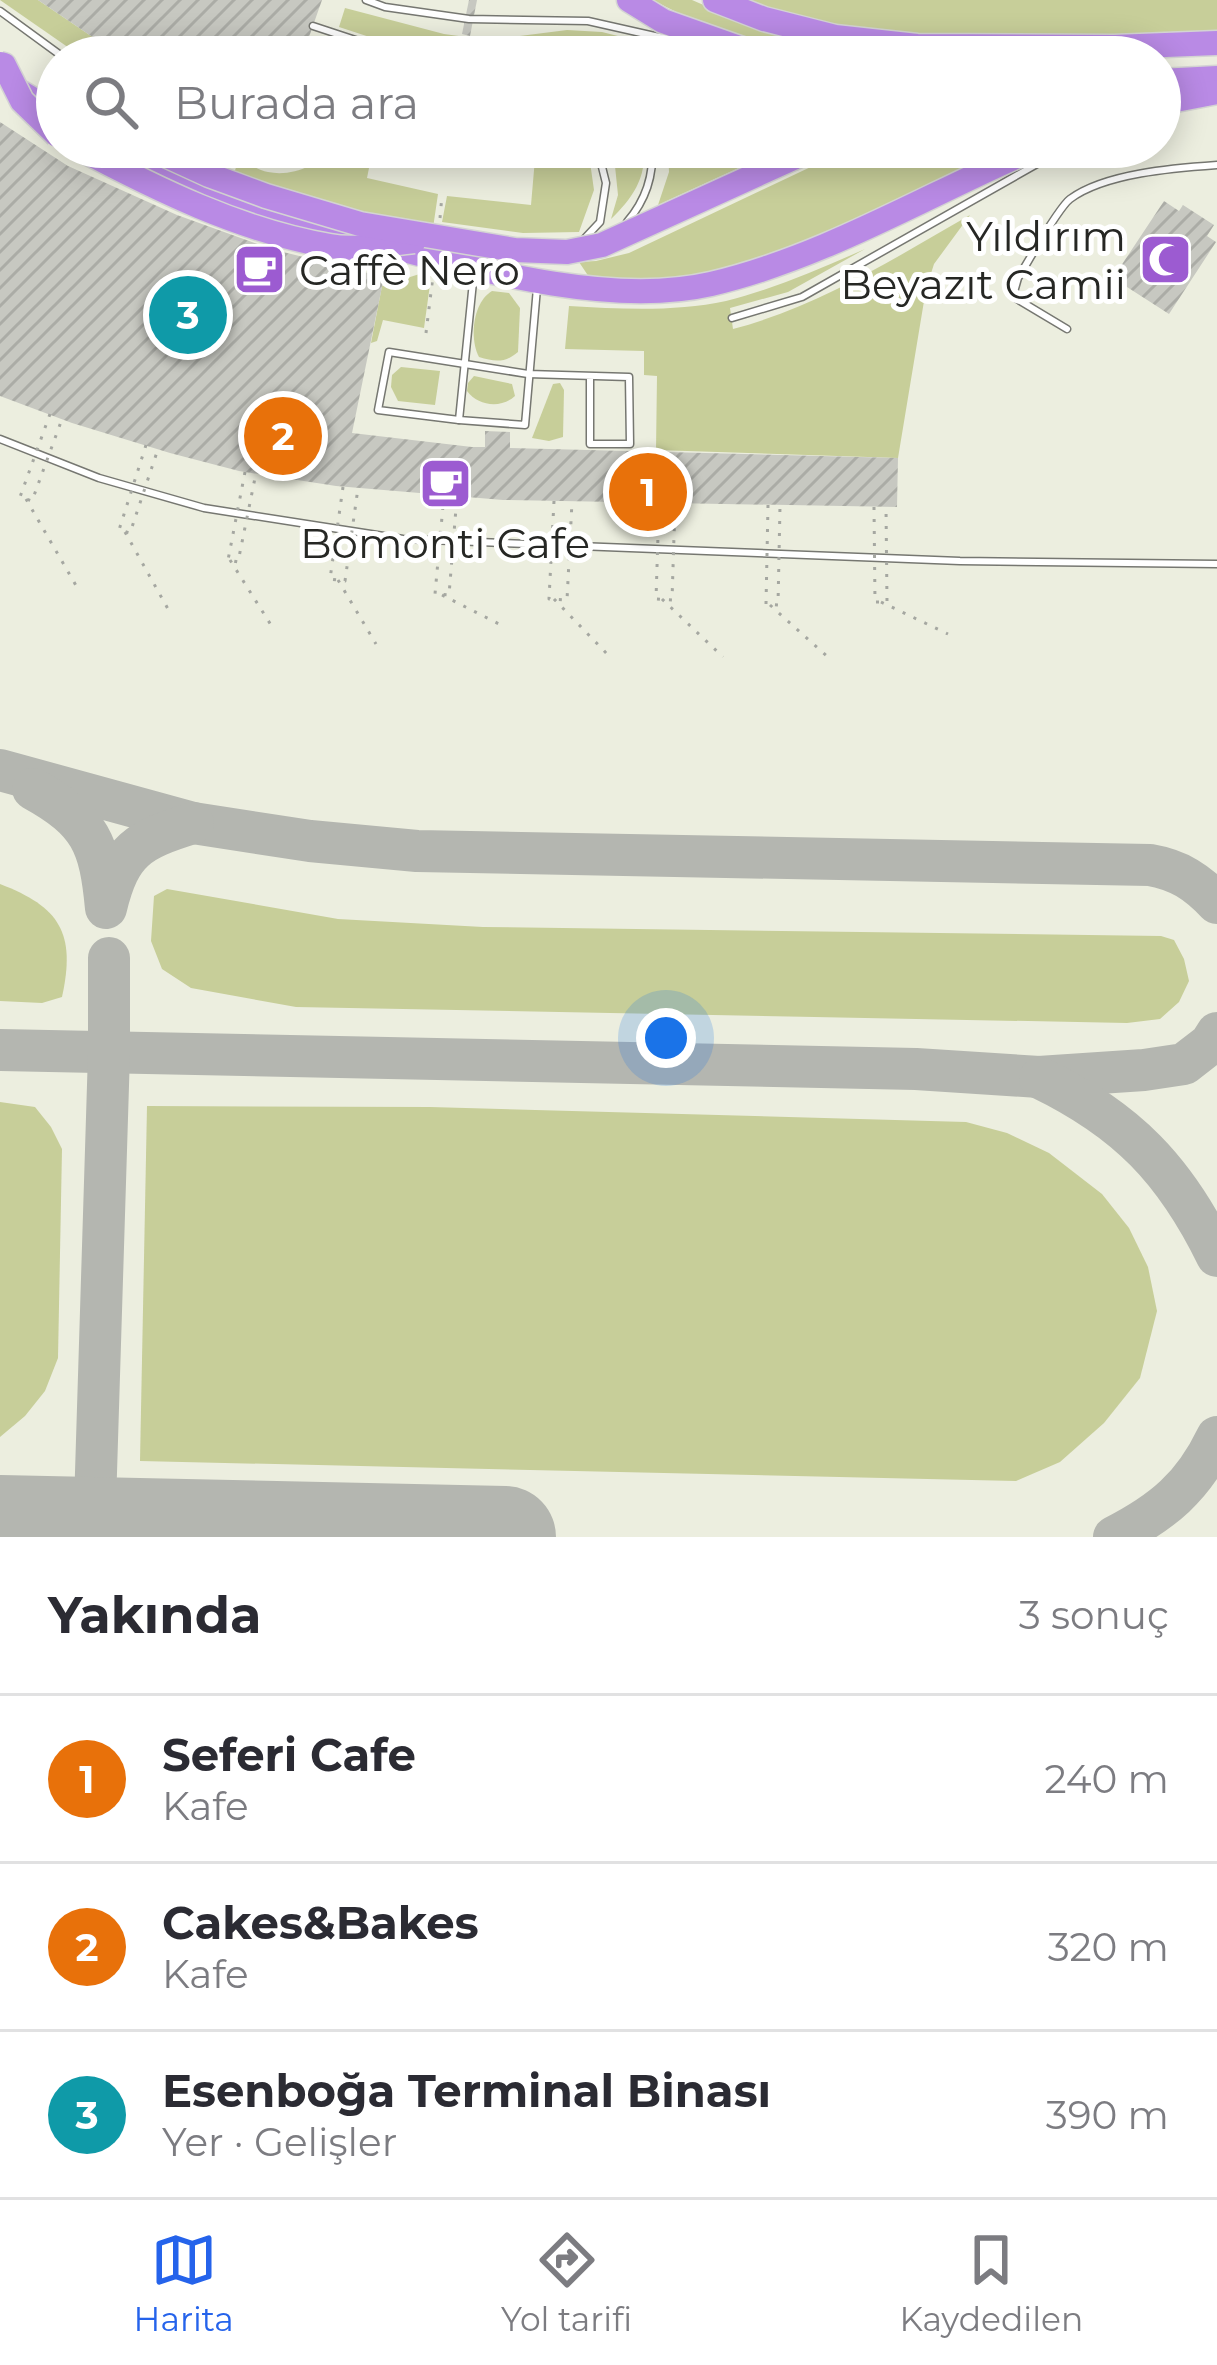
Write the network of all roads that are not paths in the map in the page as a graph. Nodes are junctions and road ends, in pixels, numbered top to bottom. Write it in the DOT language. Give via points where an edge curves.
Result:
graph roads {
  1 [pos="366,0"];
  2 [pos="629,0"];
  3 [pos="715,0"];
  4 [pos="0,11"];
  5 [pos="313,26"];
  6 [pos="343,36"];
  7 [pos="654,36"];
  8 [pos="705,36"];
  9 [pos="831,36"];
  10 [pos="36,37"];
  11 [pos="1217,43"];
  12 [pos="1181,44"];
  13 [pos="1,67"];
  14 [pos="1217,78"];
  15 [pos="1181,80"];
  16 [pos="36,86"];
  17 [pos="1217,92"];
  18 [pos="36,96"];
  19 [pos="1181,99"];
  20 [pos="36,115"];
  21 [pos="1217,165"];
  22 [pos="117,168"];
  23 [pos="154,168"];
  24 [pos="192,168"];
  25 [pos="602,168"];
  26 [pos="653,168"];
  27 [pos="771,168"];
  28 [pos="992,168"];
  29 [pos="1030,168"];
  30 [pos="1180,168"];
  31 [pos="1181,168"];
  32 [pos="469,241"];
  33 [pos="602,245"];
  34 [pos="475,268"];
  35 [pos="526,271"];
  36 [pos="732,318"];
  37 [pos="1067,329"];
  38 [pos="464,364"];
  39 [pos="528,374"];
  40 [pos="590,376"];
  41 [pos="459,420"];
  42 [pos="0,439"];
  43 [pos="1217,564"];
  1 -- 7 [label="lane" via="469,19 589,22"];
  2 -- 8 [label="highway"];
  3 -- 9 [label="highway"];
  4 -- 10 [label="lane"];
  5 -- 6 [label="lane"];
  11 -- 12 [label="highway"];
  13 -- 16 [label="highway"];
  13 -- 18 [label="highway"];
  13 -- 20 [label="highway, bridge"];
  14 -- 15 [label="highway"];
  17 -- 19 [label="highway"];
  21 -- 31 [label="lane"];
  22 -- 32 [label="highway, bridge" via="196,205 332,247"];
  23 -- 34 [label="highway" via="250,209"];
  24 -- 32 [label="highway, bridge" via="360,224"];
  25 -- 35 [label="lane" via="600,222 578,245"];
  26 -- 33 [label="lane, bridge" via="645,197"];
  27 -- 33 [label="highway, bridge"];
  28 -- 35 [label="highway" via="789,260 725,280 663,291"];
  29 -- 36 [label="lane" via="802,297"];
  30 -- 37 [label="lane" via="1112,180 1068,200 1014,292"];
  32 -- 33 [label="highway, bridge" via="567,252"];
  34 -- 35 [label="highway"];
  34 -- 38 [label="lane"];
  35 -- 39 [label="lane"];
  38 -- 39 [label="lane"];
  38 -- 41 [label="lane"];
  38 -- 41 [label="lane" via="389,352 378,410"];
  39 -- 40 [label="lane"];
  39 -- 41 [label="lane" via="525,425"];
  40 -- 40 [label="lane" via="590,444 630,444 629,376"];
  42 -- 43 [label="lane" via="204,508 403,539"];
}
